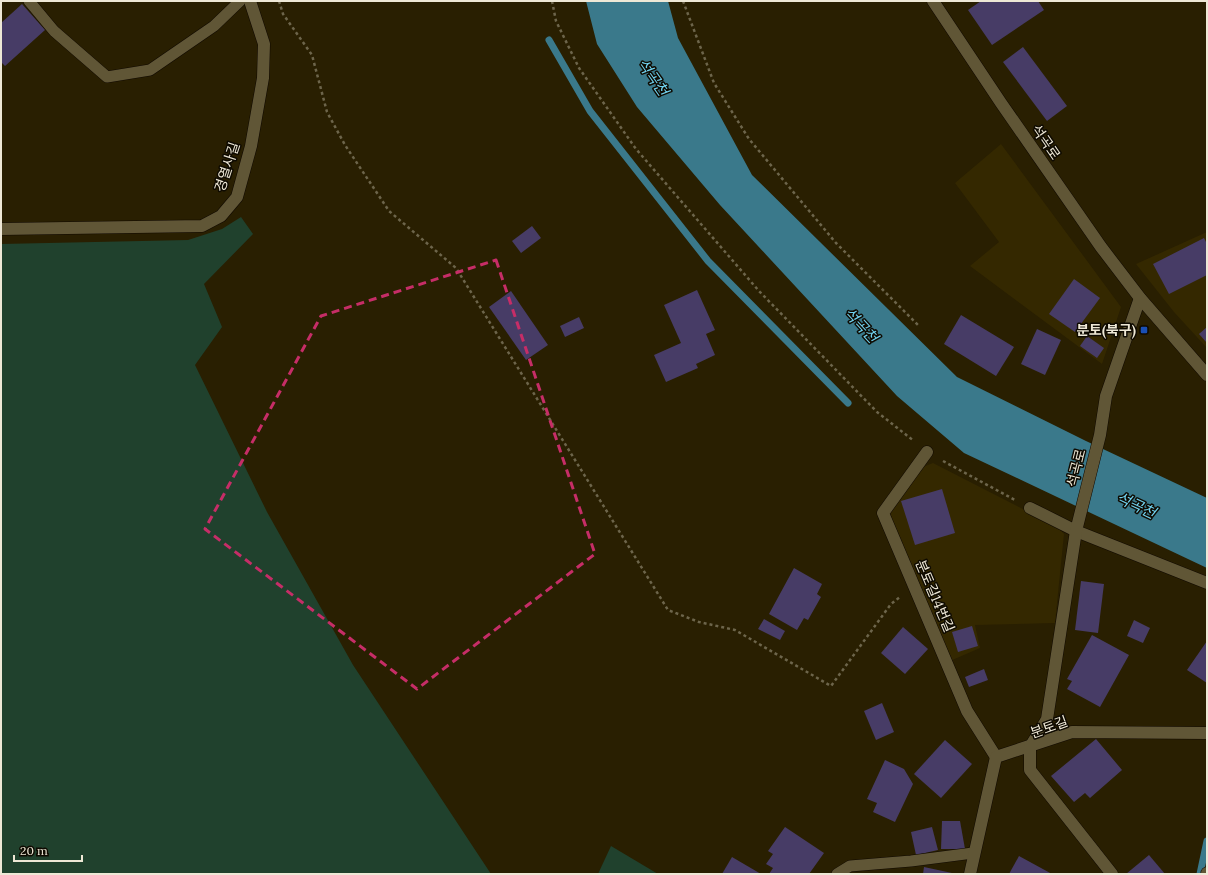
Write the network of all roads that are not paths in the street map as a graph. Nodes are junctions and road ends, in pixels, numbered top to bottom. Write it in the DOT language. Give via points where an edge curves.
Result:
graph roads {
  1 [pos="29,1"];
  2 [pos="240,1"];
  3 [pos="250,1"];
  4 [pos="933,1"];
  5 [pos="1,229"];
  6 [pos="1140,298"];
  7 [pos="1207,375"];
  8 [pos="928,452"];
  9 [pos="1030,508"];
  10 [pos="1076,531"];
  11 [pos="1207,583"];
  12 [pos="1207,733"];
  13 [pos="1030,747"];
  14 [pos="996,757"];
  15 [pos="974,853"];
  16 [pos="837,874"];
  17 [pos="970,874"];
  18 [pos="1112,874"];
  1 -- 2 [label="lane" via="54,31 107,77 150,70 214,26"];
  3 -- 5 [label="street, 경열사길" via="264,44 263,78 251,146 237,197 221,216 202,226"];
  4 -- 6 [label="street, 석곡로" via="1087,227"];
  6 -- 7 [label="street, 석곡로"];
  6 -- 10 [label="street, 석곡로" via="1106,396 1100,435"];
  8 -- 14 [label="street, 분토길14번길" via="883,513 967,711"];
  9 -- 10 [label="street"];
  10 -- 11 [label="street"];
  10 -- 13 [label="street, 석곡로" via="1047,719"];
  12 -- 13 [label="street, 분토길" via="1072,732"];
  13 -- 14 [label="street"];
  13 -- 18 [label="street, 분토길" via="1030,770"];
  14 -- 15 [label="street"];
  15 -- 16 [label="lane" via="850,866"];
  15 -- 17 [label="street"];
}
